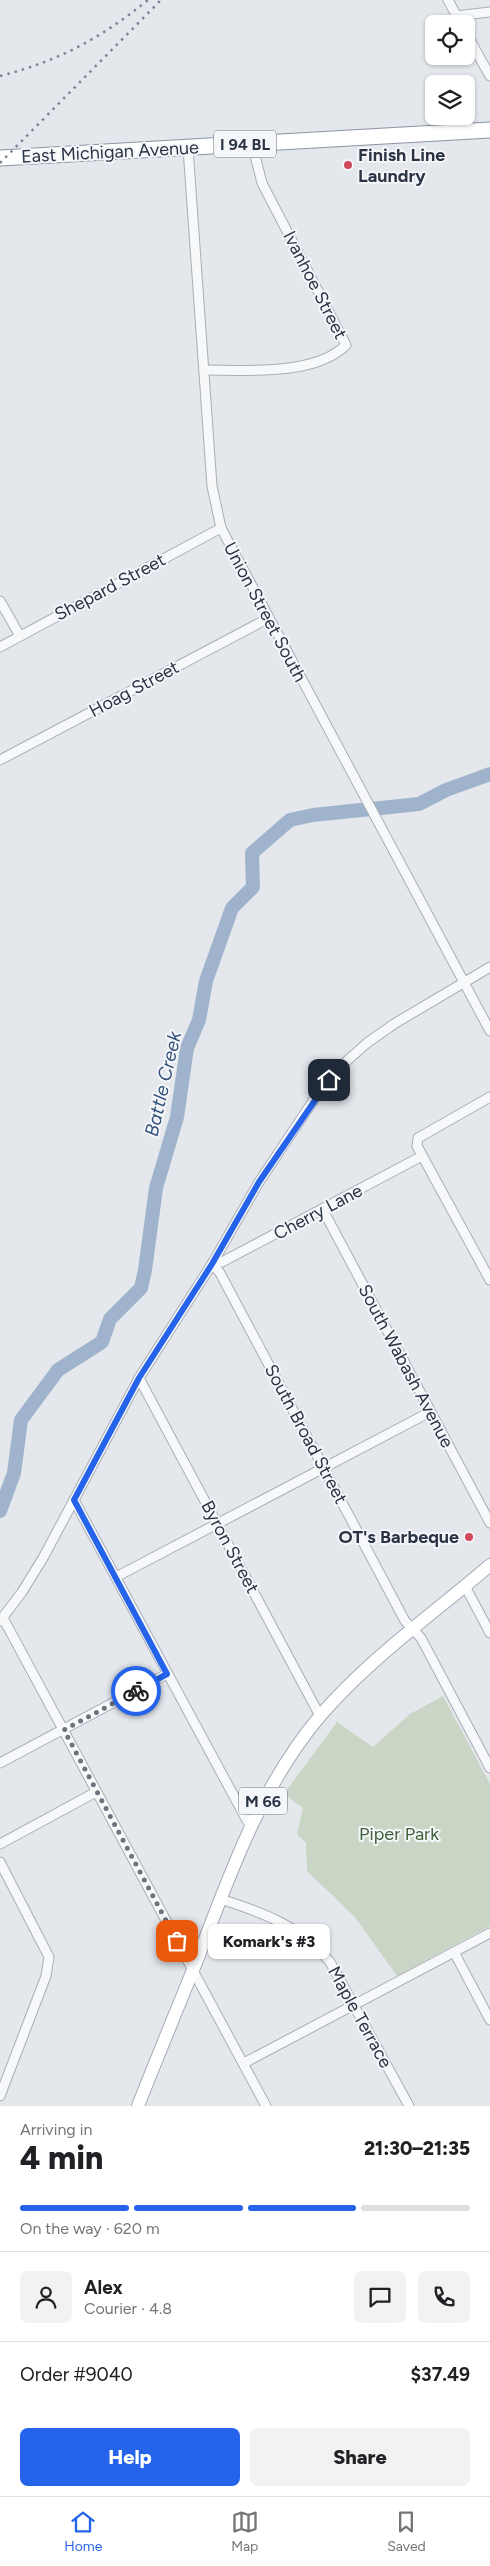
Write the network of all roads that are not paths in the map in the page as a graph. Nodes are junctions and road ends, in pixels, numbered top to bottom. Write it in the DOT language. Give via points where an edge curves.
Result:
graph roads {
  1 [pos="448,0"];
  2 [pos="490,12"];
  3 [pos="456,15"];
  4 [pos="475,16"];
  5 [pos="475,49"];
  6 [pos="490,76"];
  7 [pos="490,130"];
  8 [pos="252,144"];
  9 [pos="188,148"];
  10 [pos="0,158"];
  11 [pos="204,370"];
  12 [pos="221,528"];
  13 [pos="0,601"];
  14 [pos="267,618"];
  15 [pos="20,636"];
  16 [pos="0,647"];
  17 [pos="0,760"];
  18 [pos="490,966"];
  19 [pos="463,982"];
  20 [pos="490,1031"];
  21 [pos="490,1097"];
  22 [pos="422,1156"];
  23 [pos="323,1210"];
  24 [pos="212,1264"];
  25 [pos="490,1280"];
  26 [pos="139,1378"];
  27 [pos="430,1412"];
  28 [pos="324,1467"];
  29 [pos="74,1500"];
  30 [pos="490,1523"];
  31 [pos="218,1524"];
  32 [pos="490,1565"];
  33 [pos="116,1578"];
  34 [pos="465,1586"];
  35 [pos="2,1619"];
  36 [pos="413,1630"];
  37 [pos="490,1633"];
  38 [pos="167,1674"];
  39 [pos="320,1716"];
  40 [pos="64,1730"];
  41 [pos="0,1763"];
  42 [pos="490,1768"];
  43 [pos="96,1792"];
  44 [pos="250,1826"];
  45 [pos="0,1844"];
  46 [pos="0,1862"];
  47 [pos="220,1899"];
  48 [pos="490,1933"];
  49 [pos="454,1952"];
  50 [pos="192,1968"];
  51 [pos="354,2006"];
  52 [pos="490,2020"];
  53 [pos="244,2063"];
  54 [pos="0,2096"];
  55 [pos="138,2106"];
  56 [pos="266,2106"];
  57 [pos="408,2106"];
  1 -- 3 [label="street"];
  2 -- 4 [label="street"];
  5 -- 6 [label="street"];
  7 -- 8 [label="highway, East Michigan Avenue / I 94 BL"];
  8 -- 9 [label="highway, East Michigan Avenue / I 94 BL"];
  8 -- 11 [label="street, Ivanhoe Street" via="262,183 346,345 307,366"];
  9 -- 10 [label="highway, East Michigan Avenue / I 94 BL"];
  9 -- 11 [label="street, Union Street South"];
  11 -- 12 [label="street, Union Street South" via="212,486"];
  12 -- 14 [label="street, Union Street South"];
  12 -- 15 [label="street, Shepard Street"];
  13 -- 15 [label="street"];
  14 -- 17 [label="street, Hoag Street"];
  14 -- 19 [label="street, Union Street South"];
  15 -- 16 [label="street, Shepard Street"];
  18 -- 19 [label="street"];
  19 -- 20 [label="street, Union Street South"];
  19 -- 24 [label="street" via="394,1024 340,1067 319,1092 259,1182"];
  21 -- 22 [label="street" via="418,1138 417,1146"];
  22 -- 23 [label="street, Cherry Lane"];
  22 -- 25 [label="street"];
  23 -- 24 [label="street, Cherry Lane" via="222,1262"];
  23 -- 27 [label="street, South Wabash Avenue"];
  24 -- 26 [label="street"];
  24 -- 28 [label="street, South Broad Street" via="220,1273"];
  26 -- 29 [label="street"];
  26 -- 31 [label="street, Byron Street"];
  27 -- 28 [label="street"];
  27 -- 30 [label="street, South Wabash Avenue"];
  28 -- 31 [label="street"];
  28 -- 36 [label="street, South Broad Street" via="405,1621"];
  29 -- 33 [label="street"];
  29 -- 35 [label="street" via="43,1558"];
  31 -- 33 [label="street"];
  31 -- 39 [label="street, Byron Street"];
  32 -- 34 [label="main road, M 66"];
  33 -- 38 [label="street"];
  34 -- 36 [label="main road, M 66"];
  34 -- 37 [label="street"];
  35 -- 40 [label="street"];
  36 -- 39 [label="main road, M 66" via="359,1676"];
  36 -- 42 [label="street, South Broad Street" via="421,1638"];
  38 -- 40 [label="street"];
  38 -- 44 [label="street"];
  39 -- 44 [label="main road, M 66" via="281,1769"];
  40 -- 41 [label="street"];
  40 -- 43 [label="street"];
  43 -- 45 [label="street"];
  43 -- 50 [label="street"];
  44 -- 47 [label="main road, M 66"];
  46 -- 54 [label="street" via="50,1957 46,1976"];
  47 -- 50 [label="main road, M 66"];
  47 -- 51 [label="street, Maple Terrace" via="302,1933 330,1962"];
  48 -- 49 [label="street"];
  49 -- 51 [label="street"];
  49 -- 52 [label="street"];
  50 -- 53 [label="street"];
  50 -- 55 [label="main road, M 66"];
  51 -- 53 [label="street"];
  51 -- 57 [label="street, Maple Terrace"];
  53 -- 56 [label="street"];
}
